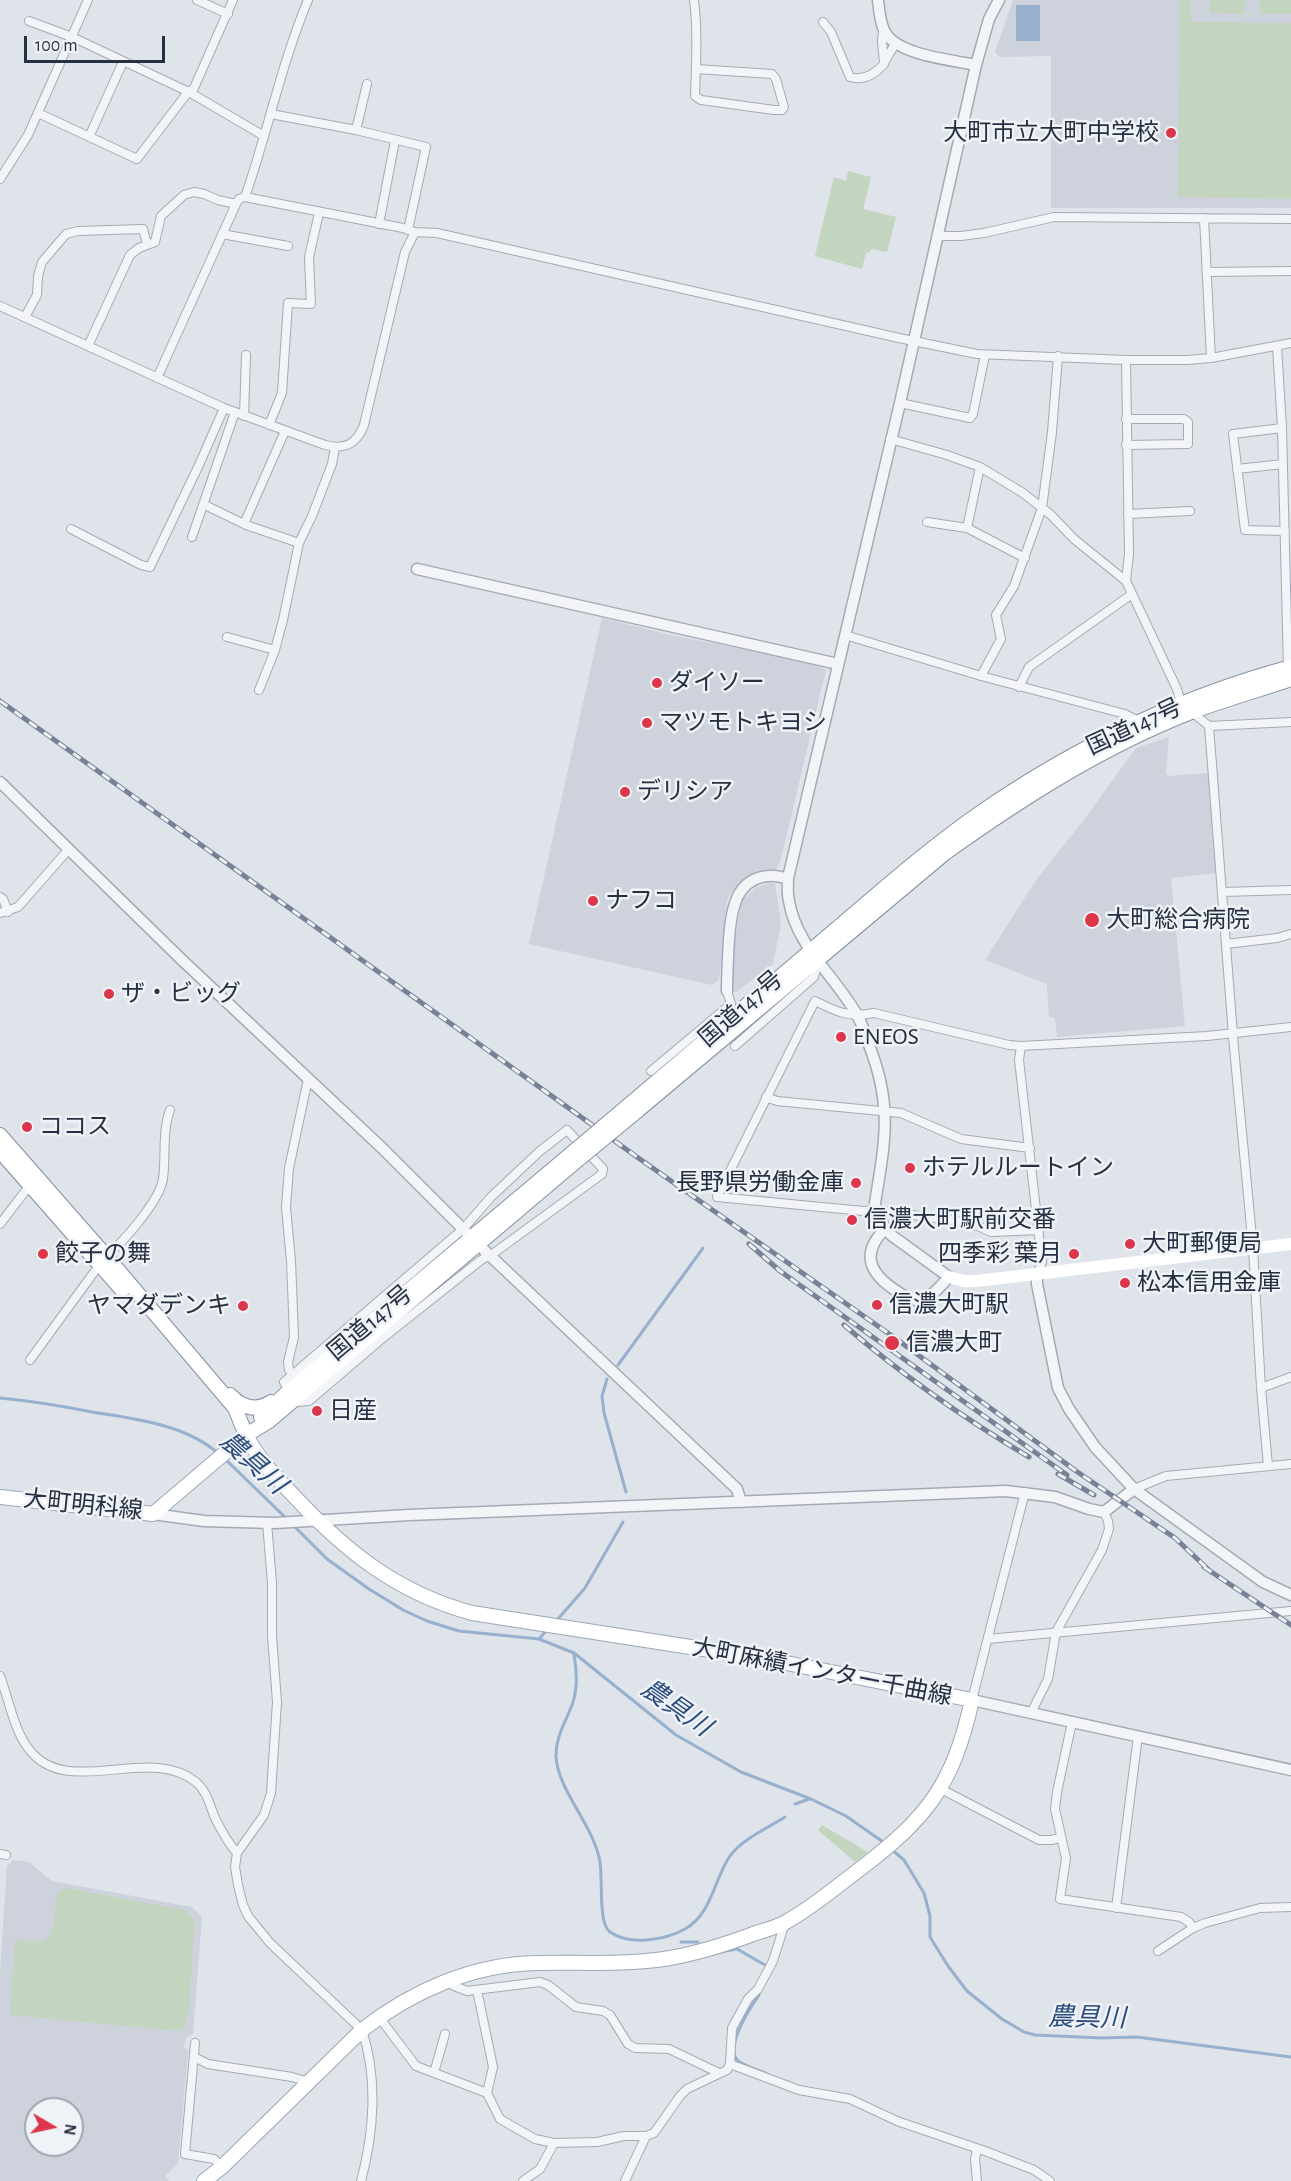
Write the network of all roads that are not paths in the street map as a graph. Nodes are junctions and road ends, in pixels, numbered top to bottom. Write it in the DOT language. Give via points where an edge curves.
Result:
graph roads {
  1 [pos="88,0"];
  2 [pos="196,0"];
  3 [pos="233,0"];
  4 [pos="308,0"];
  5 [pos="694,0"];
  6 [pos="878,0"];
  7 [pos="999,0"];
  8 [pos="228,14"];
  9 [pos="29,21"];
  10 [pos="824,22"];
  11 [pos="883,30"];
  12 [pos="72,37"];
  13 [pos="896,44"];
  14 [pos="123,62"];
  15 [pos="884,64"];
  16 [pos="976,65"];
  17 [pos="696,69"];
  18 [pos="368,84"];
  19 [pos="189,92"];
  20 [pos="38,113"];
  21 [pos="271,114"];
  22 [pos="356,130"];
  23 [pos="264,136"];
  24 [pos="88,137"];
  25 [pos="395,141"];
  26 [pos="0,179"];
  27 [pos="245,197"];
  28 [pos="236,204"];
  29 [pos="319,213"];
  30 [pos="1204,218"];
  31 [pos="1291,219"];
  32 [pos="378,224"];
  33 [pos="411,231"];
  34 [pos="222,234"];
  35 [pos="938,236"];
  36 [pos="147,244"];
  37 [pos="288,246"];
  38 [pos="1291,271"];
  39 [pos="1208,272"];
  40 [pos="0,306"];
  41 [pos="25,317"];
  42 [pos="913,341"];
  43 [pos="1291,343"];
  44 [pos="88,346"];
  45 [pos="1277,346"];
  46 [pos="246,355"];
  47 [pos="985,355"];
  48 [pos="1058,356"];
  49 [pos="1211,358"];
  50 [pos="1126,360"];
  51 [pos="157,378"];
  52 [pos="900,403"];
  53 [pos="224,408"];
  54 [pos="235,412"];
  55 [pos="244,416"];
  56 [pos="1126,418"];
  57 [pos="268,425"];
  58 [pos="1282,428"];
  59 [pos="285,431"];
  60 [pos="890,440"];
  61 [pos="1126,446"];
  62 [pos="335,448"];
  63 [pos="1283,464"];
  64 [pos="980,467"];
  65 [pos="1237,469"];
  66 [pos="205,505"];
  67 [pos="1042,508"];
  68 [pos="1190,511"];
  69 [pos="1128,514"];
  70 [pos="927,522"];
  71 [pos="244,524"];
  72 [pos="967,528"];
  73 [pos="71,529"];
  74 [pos="1285,531"];
  75 [pos="192,537"];
  76 [pos="298,543"];
  77 [pos="1025,558"];
  78 [pos="417,568"];
  79 [pos="1126,581"];
  80 [pos="1132,594"];
  81 [pos="845,634"];
  82 [pos="227,637"];
  83 [pos="275,650"];
  84 [pos="838,664"];
  85 [pos="1290,672"];
  86 [pos="981,676"];
  87 [pos="1019,687"];
  88 [pos="259,690"];
  89 [pos="1186,708"];
  90 [pos="1291,723"];
  91 [pos="1209,726"];
  92 [pos="1144,727"];
  93 [pos="0,782"];
  94 [pos="69,849"];
  95 [pos="788,878"];
  96 [pos="1291,890"];
  97 [pos="1222,892"];
  98 [pos="0,897"];
  99 [pos="4,912"];
  100 [pos="1291,934"];
  101 [pos="1226,944"];
  102 [pos="814,956"];
  103 [pos="727,991"];
  104 [pos="858,1016"];
  105 [pos="1291,1027"];
  106 [pos="1233,1034"];
  107 [pos="735,1046"];
  108 [pos="1021,1046"];
  109 [pos="651,1071"];
  110 [pos="308,1079"];
  111 [pos="766,1097"];
  112 [pos="170,1110"];
  113 [pos="886,1111"];
  114 [pos="0,1135"];
  115 [pos="1030,1148"];
  116 [pos="0,1151"];
  117 [pos="30,1185"];
  118 [pos="876,1210"];
  119 [pos="0,1224"];
  120 [pos="885,1229"];
  121 [pos="464,1230"];
  122 [pos="1039,1230"];
  123 [pos="1291,1244"];
  124 [pos="1253,1248"];
  125 [pos="486,1253"];
  126 [pos="103,1260"];
  127 [pos="1037,1274"];
  128 [pos="949,1276"];
  129 [pos="30,1360"];
  130 [pos="203,1369"];
  131 [pos="294,1376"];
  132 [pos="1291,1377"];
  133 [pos="1261,1388"];
  134 [pos="292,1395"];
  135 [pos="246,1435"];
  136 [pos="1291,1464"];
  137 [pos="1268,1466"];
  138 [pos="1134,1489"];
  139 [pos="1025,1492"];
  140 [pos="0,1497"];
  141 [pos="741,1502"];
  142 [pos="1104,1512"];
  143 [pos="153,1514"];
  144 [pos="313,1522"];
  145 [pos="267,1523"];
  146 [pos="1291,1595"];
  147 [pos="1291,1611"];
  148 [pos="1056,1632"];
  149 [pos="988,1639"];
  150 [pos="0,1676"];
  151 [pos="972,1700"];
  152 [pos="1031,1713"];
  153 [pos="1072,1722"];
  154 [pos="1138,1736"];
  155 [pos="1291,1770"];
  156 [pos="940,1789"];
  157 [pos="1060,1838"];
  158 [pos="237,1853"];
  159 [pos="1291,1907"];
  160 [pos="1116,1908"];
  161 [pos="785,1923"];
  162 [pos="1192,1928"];
  163 [pos="1158,1951"];
  164 [pos="447,1981"];
  165 [pos="477,1990"];
  166 [pos="379,2017"];
  167 [pos="362,2030"];
  168 [pos="445,2034"];
  169 [pos="195,2043"];
  170 [pos="194,2057"];
  171 [pos="730,2064"];
  172 [pos="434,2073"];
  173 [pos="719,2073"];
  174 [pos="306,2085"];
  175 [pos="487,2093"];
  176 [pos="646,2136"];
  177 [pos="554,2143"];
  178 [pos="977,2148"];
  179 [pos="222,2167"];
  180 [pos="204,2181"];
  181 [pos="361,2181"];
  182 [pos="523,2181"];
  183 [pos="626,2181"];
  184 [pos="977,2181"];
  185 [pos="1050,2181"];
  1 -- 12 [label="street"];
  2 -- 8 [label="street"];
  3 -- 8 [label="street"];
  4 -- 21 [label="street" via="285,57"];
  5 -- 17 [label="street"];
  6 -- 11 [label="street"];
  7 -- 16 [label="street" via="989,19"];
  8 -- 19 [label="street"];
  9 -- 12 [label="street"];
  10 -- 15 [label="street" via="850,77 872,75"];
  11 -- 13 [label="street"];
  11 -- 15 [label="street"];
  12 -- 14 [label="street"];
  12 -- 20 [label="street"];
  13 -- 15 [label="street"];
  13 -- 16 [label="street"];
  14 -- 19 [label="street"];
  14 -- 24 [label="street"];
  16 -- 35 [label="street"];
  17 -- 17 [label="street" via="695,96 701,100 774,110 784,107 772,74"];
  18 -- 22 [label="street"];
  19 -- 23 [label="street"];
  19 -- 24 [label="street" via="137,159"];
  20 -- 24 [label="street"];
  20 -- 26 [label="street"];
  21 -- 22 [label="street"];
  21 -- 23 [label="street"];
  22 -- 25 [label="street"];
  23 -- 27 [label="street"];
  25 -- 32 [label="street"];
  25 -- 33 [label="street" via="426,147"];
  27 -- 28 [label="street"];
  27 -- 29 [label="street"];
  28 -- 34 [label="street"];
  28 -- 36 [label="street" via="194,192 184,195 161,216 154,242"];
  29 -- 32 [label="street"];
  29 -- 57 [label="street" via="309,257 311,304 288,303 282,393"];
  30 -- 31 [label="street"];
  30 -- 35 [label="street" via="1054,217 984,233"];
  30 -- 39 [label="street"];
  32 -- 33 [label="street"];
  33 -- 42 [label="street" via="448,235"];
  33 -- 62 [label="street" via="364,425 349,446"];
  34 -- 37 [label="street"];
  34 -- 51 [label="street"];
  35 -- 42 [label="street"];
  36 -- 41 [label="street" via="143,229 66,234 42,262 37,295"];
  36 -- 44 [label="street" via="130,255"];
  38 -- 39 [label="street"];
  39 -- 49 [label="street"];
  40 -- 41 [label="street"];
  41 -- 44 [label="street"];
  42 -- 47 [label="street"];
  42 -- 52 [label="street"];
  43 -- 45 [label="street"];
  44 -- 51 [label="street"];
  45 -- 49 [label="street"];
  45 -- 58 [label="street"];
  46 -- 55 [label="street"];
  47 -- 48 [label="street"];
  47 -- 52 [label="street" via="970,418"];
  48 -- 50 [label="street"];
  48 -- 67 [label="street"];
  49 -- 50 [label="street"];
  50 -- 56 [label="street"];
  51 -- 53 [label="street"];
  52 -- 60 [label="street"];
  53 -- 54 [label="street"];
  53 -- 73 [label="street" via="150,567"];
  54 -- 55 [label="street"];
  54 -- 66 [label="street"];
  55 -- 57 [label="street"];
  56 -- 61 [label="street"];
  56 -- 61 [label="street" via="1184,418 1188,422 1188,444"];
  57 -- 59 [label="street"];
  58 -- 63 [label="street"];
  58 -- 65 [label="street" via="1233,434"];
  59 -- 62 [label="street"];
  59 -- 71 [label="street"];
  60 -- 64 [label="street"];
  60 -- 81 [label="street"];
  61 -- 69 [label="street"];
  62 -- 76 [label="street" via="312,516"];
  63 -- 65 [label="street"];
  63 -- 74 [label="street"];
  64 -- 67 [label="street"];
  64 -- 72 [label="street"];
  65 -- 74 [label="street" via="1245,530"];
  66 -- 71 [label="street"];
  66 -- 75 [label="street"];
  67 -- 77 [label="street"];
  67 -- 79 [label="street" via="1074,540"];
  68 -- 69 [label="street"];
  69 -- 79 [label="street"];
  70 -- 72 [label="street"];
  71 -- 76 [label="street"];
  72 -- 77 [label="street"];
  74 -- 85 [label="street"];
  76 -- 83 [label="street"];
  77 -- 86 [label="street" via="996,615 1001,639"];
  78 -- 84 [label="street"];
  79 -- 80 [label="street"];
  80 -- 87 [label="street" via="1029,667"];
  80 -- 89 [label="street"];
  81 -- 84 [label="street"];
  81 -- 86 [label="street"];
  82 -- 83 [label="street"];
  83 -- 88 [label="street"];
  84 -- 95 [label="street"];
  85 -- 89 [label="main road, 国道147号"];
  86 -- 87 [label="street"];
  87 -- 92 [label="street" via="1125,714"];
  89 -- 91 [label="street"];
  89 -- 92 [label="main road, 国道147号"];
  90 -- 91 [label="street"];
  91 -- 97 [label="street"];
  92 -- 102 [label="main road, 国道147号" via="996,817"];
  93 -- 94 [label="street"];
  94 -- 99 [label="street" via="22,904"];
  94 -- 110 [label="street"];
  95 -- 102 [label="street" via="792,913"];
  95 -- 103 [label="street" via="769,876 752,881 734,902"];
  96 -- 97 [label="street"];
  97 -- 101 [label="street"];
  98 -- 99 [label="street"];
  100 -- 101 [label="street"];
  101 -- 106 [label="street"];
  102 -- 104 [label="street"];
  102 -- 107 [label="street" via="814,976"];
  102 -- 134 [label="main road, 国道147号, bridge"];
  103 -- 109 [label="street" via="731,1004"];
  104 -- 108 [label="street" via="874,1013"];
  104 -- 111 [label="street" via="839,1013 815,1001"];
  104 -- 113 [label="street" via="880,1071"];
  105 -- 106 [label="street"];
  106 -- 108 [label="street"];
  106 -- 124 [label="street"];
  108 -- 115 [label="street"];
  110 -- 121 [label="street"];
  110 -- 131 [label="street" via="289,1167 286,1207 294,1337 288,1362"];
  111 -- 113 [label="street"];
  111 -- 118 [label="street" via="717,1197"];
  112 -- 126 [label="street" via="161,1185 139,1222"];
  113 -- 115 [label="street" via="912,1117 972,1142"];
  113 -- 118 [label="street"];
  114 -- 126 [label="main road"];
  115 -- 122 [label="street"];
  116 -- 117 [label="main road"];
  117 -- 119 [label="street"];
  117 -- 126 [label="main road"];
  118 -- 120 [label="street"];
  118 -- 122 [label="street" via="971,1223 991,1232"];
  120 -- 128 [label="street"];
  120 -- 128 [label="street" via="875,1239 870,1259 877,1276 892,1288 909,1299 923,1300"];
  121 -- 125 [label="street" via="491,1197 567,1130 603,1168 602,1174 494,1253"];
  121 -- 131 [label="street"];
  122 -- 127 [label="street" via="1042,1262"];
  123 -- 124 [label="main road"];
  124 -- 127 [label="main road"];
  124 -- 133 [label="street"];
  125 -- 134 [label="street" via="309,1401 296,1402"];
  125 -- 141 [label="street" via="737,1489"];
  126 -- 129 [label="street"];
  126 -- 130 [label="main road"];
  126 -- 135 [label="main road"];
  127 -- 128 [label="main road" via="976,1281"];
  127 -- 138 [label="street" via="1063,1400 1095,1447"];
  130 -- 134 [label="main road" via="212,1373 240,1405 263,1407"];
  130 -- 135 [label="main road" via="235,1408"];
  131 -- 134 [label="street" via="284,1382"];
  132 -- 133 [label="street"];
  133 -- 137 [label="street"];
  134 -- 135 [label="main road, 国道147号" via="269,1421"];
  135 -- 143 [label="main road, 大町明科線"];
  135 -- 144 [label="main road, 大町麻績インター千曲線" via="263,1462"];
  136 -- 137 [label="street"];
  137 -- 138 [label="street" via="1166,1476"];
  138 -- 142 [label="street"];
  138 -- 146 [label="street" via="1263,1582"];
  139 -- 141 [label="street"];
  139 -- 142 [label="street"];
  139 -- 149 [label="street"];
  140 -- 143 [label="main road, 大町明科線"];
  141 -- 144 [label="street"];
  142 -- 148 [label="street" via="1109,1529 1102,1550"];
  143 -- 145 [label="street"];
  144 -- 145 [label="street"];
  144 -- 151 [label="main road, 大町麻績インター千曲線" via="381,1574 462,1611 761,1658"];
  145 -- 158 [label="street" via="277,1702 271,1793 264,1815"];
  147 -- 148 [label="street"];
  148 -- 149 [label="street"];
  148 -- 152 [label="street" via="1048,1679"];
  149 -- 151 [label="street"];
  150 -- 158 [label="street" via="21,1737 36,1758 65,1770 103,1771 139,1766 186,1776 203,1790"];
  151 -- 152 [label="street"];
  151 -- 156 [label="main road, 大町麻績インター千曲線" via="958,1754"];
  152 -- 153 [label="street"];
  153 -- 154 [label="street"];
  153 -- 157 [label="street" via="1055,1809"];
  154 -- 155 [label="street"];
  154 -- 160 [label="street"];
  156 -- 157 [label="street" via="1039,1840"];
  156 -- 161 [label="main road, 大町麻績インター千曲線" via="899,1838"];
  157 -- 160 [label="street" via="1065,1849 1060,1899"];
  158 -- 167 [label="street" via="238,1885 248,1916 270,1943"];
  159 -- 162 [label="street" via="1260,1908"];
  160 -- 162 [label="street" via="1181,1917"];
  161 -- 164 [label="main road, 大町麻績インター千曲線" via="666,1959 609,1964 514,1964"];
  161 -- 171 [label="street" via="773,1961 732,2028"];
  162 -- 163 [label="street"];
  164 -- 165 [label="street" via="460,1989"];
  164 -- 166 [label="main road, 大町麻績インター千曲線"];
  165 -- 173 [label="street" via="540,1982 576,2007 610,2015 628,2044 635,2048 669,2049"];
  165 -- 175 [label="street" via="492,2067"];
  166 -- 167 [label="main road, 大町麻績インター千曲線"];
  166 -- 172 [label="street" via="411,2061"];
  167 -- 174 [label="main road, 大町麻績インター千曲線"];
  167 -- 181 [label="street" via="372,2078 372,2124"];
  168 -- 172 [label="street"];
  169 -- 170 [label="street"];
  170 -- 174 [label="street" via="208,2064 292,2077"];
  170 -- 179 [label="street" via="185,2154 214,2158"];
  171 -- 173 [label="street"];
  171 -- 178 [label="street" via="799,2090 850,2099 897,2121"];
  172 -- 175 [label="street"];
  173 -- 176 [label="street" via="680,2096 654,2133"];
  174 -- 179 [label="main road, 大町麻績インター千曲線"];
  175 -- 177 [label="street" via="500,2119 535,2139"];
  176 -- 177 [label="street"];
  176 -- 183 [label="street"];
  177 -- 182 [label="street" via="540,2169"];
  178 -- 184 [label="street"];
  178 -- 185 [label="street" via="1034,2170"];
  179 -- 180 [label="main road, 大町麻績インター千曲線"];
}
